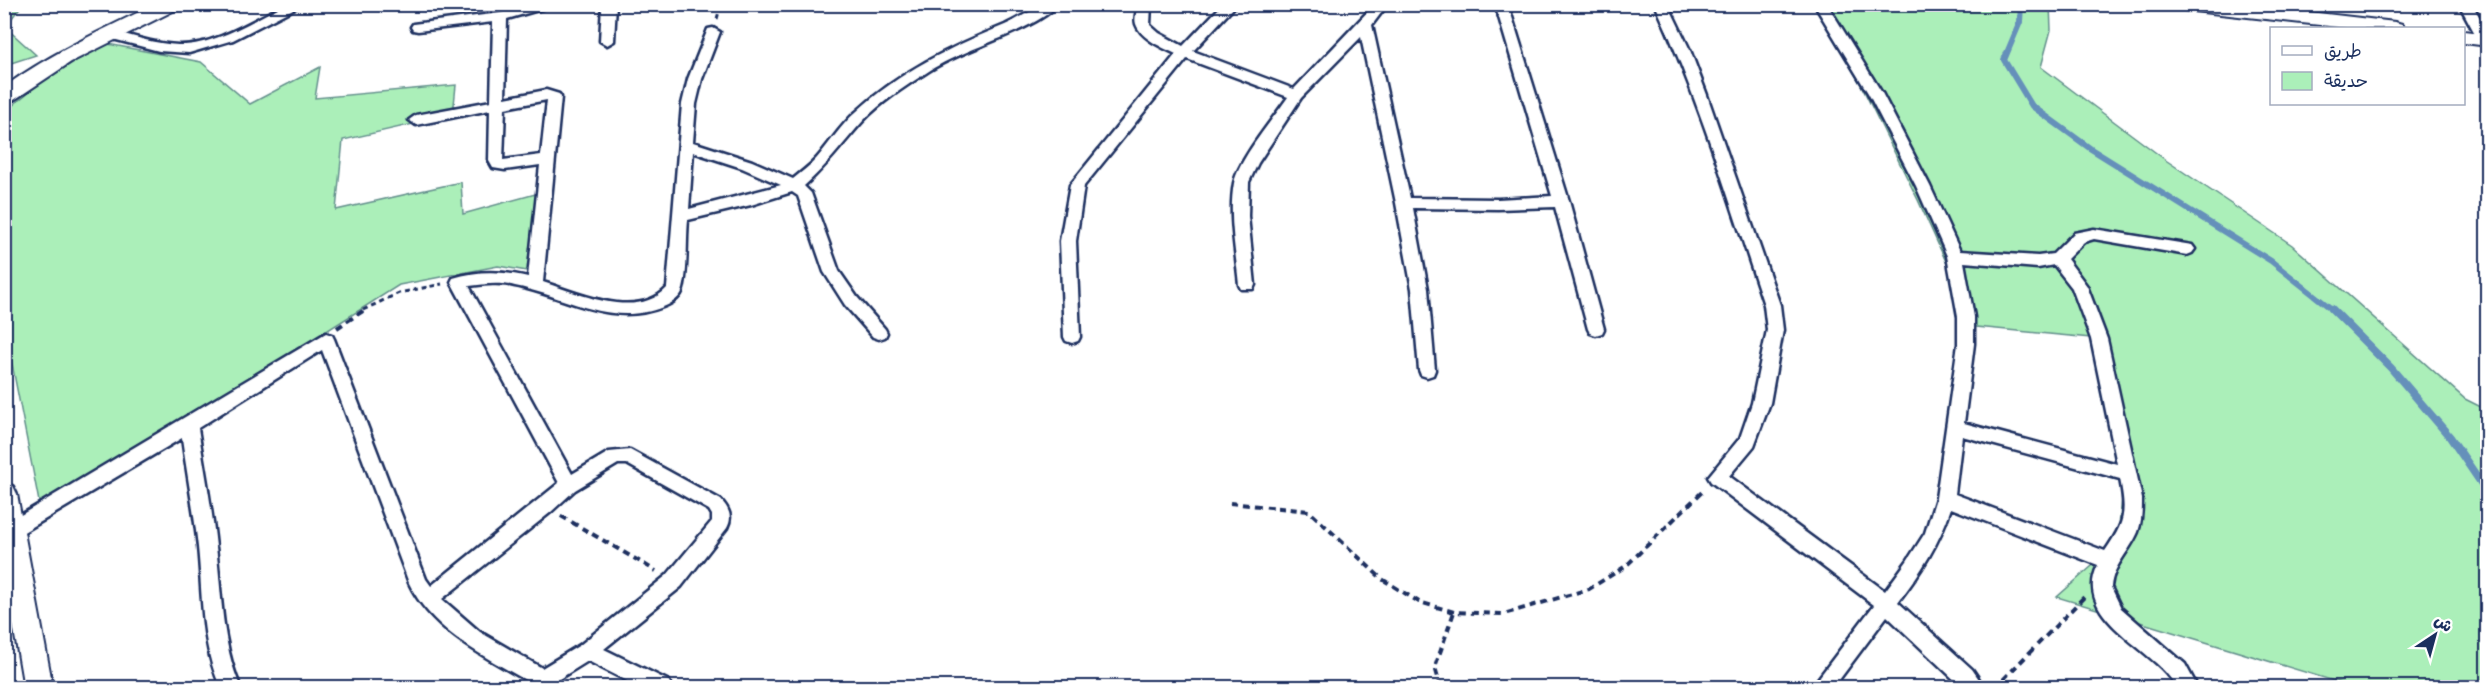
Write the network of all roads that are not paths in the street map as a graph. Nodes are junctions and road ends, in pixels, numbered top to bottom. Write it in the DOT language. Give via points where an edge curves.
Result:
graph roads {
  1 [pos="172,4"];
  2 [pos="297,4"];
  3 [pos="553,4"];
  4 [pos="609,4"];
  5 [pos="1053,4"];
  6 [pos="1145,4"];
  7 [pos="1231,4"];
  8 [pos="1382,4"];
  9 [pos="1501,4"];
  10 [pos="1661,4"];
  11 [pos="1820,4"];
  12 [pos="2184,4"];
  13 [pos="2465,4"];
  14 [pos="2231,7"];
  15 [pos="500,17"];
  16 [pos="1365,25"];
  17 [pos="418,27"];
  18 [pos="2387,27"];
  19 [pos="713,32"];
  20 [pos="110,34"];
  21 [pos="2465,37"];
  22 [pos="2486,40"];
  23 [pos="607,41"];
  24 [pos="1184,53"];
  25 [pos="1296,95"];
  26 [pos="4,97"];
  27 [pos="496,106"];
  28 [pos="416,120"];
  29 [pos="685,145"];
  30 [pos="547,159"];
  31 [pos="795,186"];
  32 [pos="1561,201"];
  33 [pos="1404,203"];
  34 [pos="682,216"];
  35 [pos="2187,249"];
  36 [pos="1955,256"];
  37 [pos="2058,258"];
  38 [pos="535,284"];
  39 [pos="1246,285"];
  40 [pos="1596,329"];
  41 [pos="879,333"];
  42 [pos="1072,337"];
  43 [pos="1427,370"];
  44 [pos="189,425"];
  45 [pos="1953,427"];
  46 [pos="2127,474"];
  47 [pos="569,485"];
  48 [pos="4,494"];
  49 [pos="1945,498"];
  50 [pos="11,530"];
  51 [pos="2109,561"];
  52 [pos="428,599"];
  53 [pos="1885,602"];
  54 [pos="587,651"];
  55 [pos="541,683"];
  56 [pos="39,687"];
  57 [pos="231,687"];
  58 [pos="662,687"];
  59 [pos="1821,687"];
  60 [pos="1975,687"];
  61 [pos="2188,687"];
  1 -- 20 [label="street"];
  2 -- 20 [label="street" via="190,49 169,49"];
  3 -- 15 [label="street"];
  4 -- 23 [label="street"];
  5 -- 31 [label="street" via="1023,22 960,48 885,94"];
  6 -- 24 [label="street" via="1143,25"];
  7 -- 24 [label="street"];
  8 -- 16 [label="street"];
  9 -- 32 [label="street"];
  10 -- 53 [label="street" via="1700,95 1772,305 1775,330 1761,403 1748,441 1717,477"];
  11 -- 36 [label="street" via="1875,93"];
  12 -- 14 [label="street"];
  13 -- 22 [label="street"];
  14 -- 18 [label="street"];
  15 -- 17 [label="street"];
  15 -- 27 [label="street"];
  16 -- 25 [label="street"];
  16 -- 33 [label="street"];
  19 -- 29 [label="street" via="695,79"];
  20 -- 26 [label="street" via="29,77"];
  21 -- 22 [label="street"];
  24 -- 25 [label="street"];
  24 -- 42 [label="street" via="1077,185 1070,208"];
  25 -- 39 [label="street" via="1242,182 1240,216"];
  27 -- 28 [label="street"];
  27 -- 30 [label="street" via="498,164"];
  27 -- 30 [label="street" via="546,95 554,97"];
  29 -- 31 [label="street"];
  29 -- 34 [label="street"];
  30 -- 38 [label="street"];
  31 -- 34 [label="street"];
  31 -- 41 [label="street" via="809,203 832,272"];
  32 -- 33 [label="street"];
  32 -- 40 [label="street"];
  33 -- 43 [label="street" via="1420,289"];
  34 -- 38 [label="street" via="675,290 662,302 602,307"];
  35 -- 37 [label="street" via="2085,234"];
  36 -- 37 [label="street" via="2038,262"];
  36 -- 45 [label="street" via="1966,317 1966,344"];
  37 -- 46 [label="street" via="2079,286 2099,339"];
  38 -- 47 [label="street" via="503,278 459,282"];
  44 -- 50 [label="street"];
  44 -- 52 [label="street" via="326,339 418,583"];
  44 -- 57 [label="street" via="222,673"];
  45 -- 46 [label="street"];
  45 -- 49 [label="street"];
  46 -- 51 [label="street" via="2133,507 2131,532"];
  47 -- 52 [label="street"];
  47 -- 54 [label="street" via="623,455 714,505 721,513 721,523 674,581"];
  48 -- 50 [label="street"];
  49 -- 51 [label="street"];
  49 -- 53 [label="street" via="1928,543"];
  50 -- 56 [label="street"];
  51 -- 61 [label="street" via="2101,579 2115,617 2177,669"];
  52 -- 55 [label="street" via="447,620"];
  53 -- 59 [label="street"];
  53 -- 60 [label="street"];
  54 -- 55 [label="street"];
  54 -- 58 [label="street"];
}
